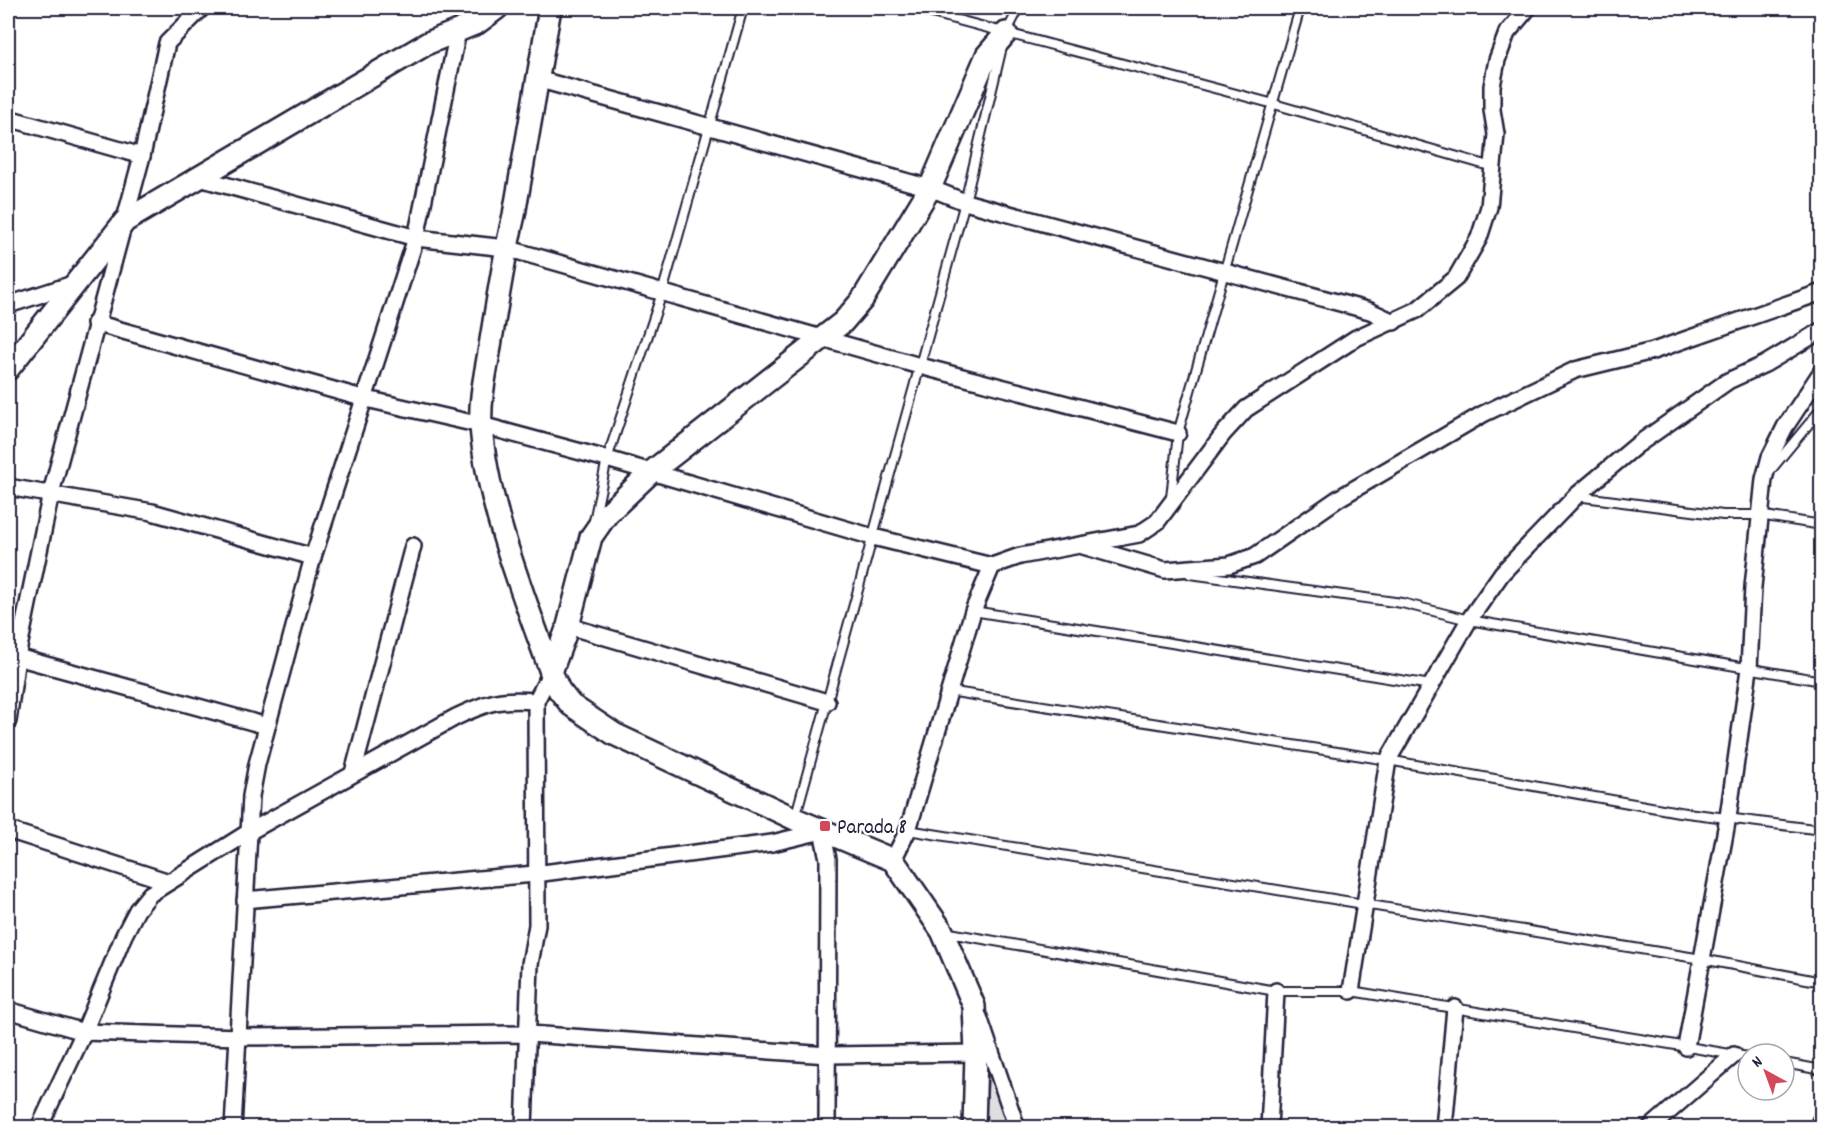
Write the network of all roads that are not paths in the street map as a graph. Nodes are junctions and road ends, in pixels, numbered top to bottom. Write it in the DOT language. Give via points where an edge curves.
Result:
graph roads {
  1 [pos="202,8"];
  2 [pos="497,8"];
  3 [pos="550,8"];
  4 [pos="743,8"];
  5 [pos="918,8"];
  6 [pos="1019,8"];
  7 [pos="1300,8"];
  8 [pos="1528,8"];
  9 [pos="458,31"];
  10 [pos="1006,33"];
  11 [pos="537,79"];
  12 [pos="1274,104"];
  13 [pos="8,118"];
  14 [pos="710,128"];
  15 [pos="142,156"];
  16 [pos="1494,167"];
  17 [pos="196,177"];
  18 [pos="930,188"];
  19 [pos="965,202"];
  20 [pos="125,221"];
  21 [pos="416,238"];
  22 [pos="506,248"];
  23 [pos="1226,273"];
  24 [pos="72,284"];
  25 [pos="1821,292"];
  26 [pos="662,293"];
  27 [pos="8,305"];
  28 [pos="1394,322"];
  29 [pos="95,323"];
  30 [pos="1821,330"];
  31 [pos="823,338"];
  32 [pos="920,366"];
  33 [pos="8,369"];
  34 [pos="1821,371"];
  35 [pos="362,398"];
  36 [pos="1821,408"];
  37 [pos="481,425"];
  38 [pos="1178,433"];
  39 [pos="607,459"];
  40 [pos="650,473"];
  41 [pos="1764,479"];
  42 [pos="8,487"];
  43 [pos="51,493"];
  44 [pos="1576,496"];
  45 [pos="1171,506"];
  46 [pos="1760,515"];
  47 [pos="1821,525"];
  48 [pos="591,537"];
  49 [pos="873,537"];
  50 [pos="1080,545"];
  51 [pos="412,546"];
  52 [pos="313,557"];
  53 [pos="993,566"];
  54 [pos="1165,570"];
  55 [pos="973,611"];
  56 [pos="1469,620"];
  57 [pos="568,626"];
  58 [pos="18,657"];
  59 [pos="1749,669"];
  60 [pos="551,672"];
  61 [pos="1821,681"];
  62 [pos="1433,686"];
  63 [pos="948,692"];
  64 [pos="536,702"];
  65 [pos="827,702"];
  66 [pos="8,721"];
  67 [pos="267,726"];
  68 [pos="1389,760"];
  69 [pos="353,773"];
  70 [pos="1728,817"];
  71 [pos="795,819"];
  72 [pos="8,830"];
  73 [pos="908,830"];
  74 [pos="1821,830"];
  75 [pos="249,831"];
  76 [pos="822,831"];
  77 [pos="893,860"];
  78 [pos="535,874"];
  79 [pos="166,881"];
  80 [pos="245,900"];
  81 [pos="1363,904"];
  82 [pos="942,931"];
  83 [pos="1701,959"];
  84 [pos="1821,982"];
  85 [pos="1276,991"];
  86 [pos="1351,991"];
  87 [pos="974,1006"];
  88 [pos="1455,1008"];
  89 [pos="8,1010"];
  90 [pos="84,1032"];
  91 [pos="529,1034"];
  92 [pos="238,1037"];
  93 [pos="1686,1047"];
  94 [pos="976,1053"];
  95 [pos="828,1055"];
  96 [pos="1736,1055"];
  97 [pos="1736,1060"];
  98 [pos="1796,1065"];
  99 [pos="1821,1070"];
  100 [pos="1821,1118"];
  101 [pos="39,1128"];
  102 [pos="233,1128"];
  103 [pos="524,1128"];
  104 [pos="827,1128"];
  105 [pos="974,1128"];
  106 [pos="1017,1128"];
  107 [pos="1269,1128"];
  108 [pos="1444,1128"];
  109 [pos="1650,1128"];
  110 [pos="1817,1128"];
  1 -- 15 [label="street" via="167,43"];
  2 -- 9 [label="street"];
  3 -- 11 [label="street"];
  4 -- 14 [label="lane"];
  5 -- 10 [label="lane"];
  6 -- 10 [label="lane"];
  7 -- 12 [label="lane"];
  8 -- 16 [label="street" via="1507,33 1497,60 1492,86"];
  9 -- 17 [label="street" via="428,44"];
  9 -- 21 [label="street"];
  10 -- 12 [label="lane"];
  10 -- 18 [label="street" via="987,55"];
  10 -- 19 [label="lane"];
  11 -- 14 [label="street"];
  11 -- 22 [label="street"];
  12 -- 16 [label="lane"];
  12 -- 23 [label="lane"];
  13 -- 15 [label="street"];
  14 -- 18 [label="street"];
  14 -- 26 [label="lane"];
  15 -- 20 [label="street"];
  16 -- 28 [label="street" via="1489,207 1467,262 1440,293"];
  17 -- 20 [label="street"];
  17 -- 21 [label="street"];
  18 -- 19 [label="street"];
  18 -- 31 [label="street" via="862,300"];
  19 -- 23 [label="street"];
  19 -- 32 [label="lane"];
  20 -- 24 [label="street"];
  20 -- 29 [label="street"];
  21 -- 22 [label="street"];
  21 -- 35 [label="street"];
  22 -- 26 [label="street"];
  22 -- 37 [label="street"];
  23 -- 28 [label="street" via="1360,308"];
  23 -- 38 [label="lane"];
  24 -- 27 [label="street"];
  24 -- 33 [label="street"];
  25 -- 54 [label="street" via="1653,351 1575,370 1483,414 1339,498 1255,556 1228,565"];
  26 -- 31 [label="street"];
  26 -- 39 [label="lane"];
  28 -- 45 [label="street" via="1356,338 1246,409"];
  29 -- 35 [label="street"];
  29 -- 43 [label="street"];
  30 -- 44 [label="street" via="1728,381 1637,445"];
  31 -- 32 [label="street"];
  31 -- 40 [label="street"];
  32 -- 38 [label="street"];
  32 -- 49 [label="lane"];
  34 -- 41 [label="street" via="1785,427"];
  35 -- 37 [label="street"];
  35 -- 52 [label="street"];
  36 -- 41 [label="lane"];
  37 -- 39 [label="street"];
  37 -- 60 [label="street" via="487,472 503,529"];
  38 -- 45 [label="lane"];
  39 -- 40 [label="street"];
  39 -- 48 [label="lane"];
  40 -- 48 [label="street" via="607,514"];
  40 -- 49 [label="street"];
  41 -- 46 [label="street"];
  42 -- 43 [label="street"];
  43 -- 52 [label="street" via="152,512"];
  43 -- 58 [label="street"];
  44 -- 46 [label="lane" via="1723,515"];
  44 -- 56 [label="street" via="1502,573"];
  45 -- 50 [label="street" via="1140,534"];
  46 -- 47 [label="lane"];
  46 -- 59 [label="street"];
  48 -- 57 [label="street"];
  49 -- 53 [label="street"];
  49 -- 65 [label="lane"];
  50 -- 53 [label="street" via="1020,556"];
  50 -- 54 [label="street"];
  51 -- 69 [label="street"];
  52 -- 67 [label="street"];
  53 -- 55 [label="street"];
  54 -- 56 [label="lane" via="1402,603"];
  55 -- 62 [label="lane"];
  55 -- 63 [label="street"];
  56 -- 59 [label="lane"];
  56 -- 62 [label="street"];
  57 -- 60 [label="street"];
  57 -- 65 [label="street"];
  58 -- 66 [label="street"];
  58 -- 67 [label="street"];
  59 -- 61 [label="lane"];
  59 -- 70 [label="street"];
  60 -- 64 [label="street"];
  60 -- 71 [label="street" via="571,705 604,728"];
  62 -- 68 [label="street"];
  63 -- 68 [label="lane"];
  63 -- 73 [label="street"];
  64 -- 69 [label="street" via="488,702"];
  64 -- 78 [label="street"];
  65 -- 71 [label="lane"];
  67 -- 75 [label="street" via="251,796"];
  68 -- 70 [label="lane" via="1679,812"];
  68 -- 81 [label="street"];
  69 -- 75 [label="street"];
  70 -- 74 [label="lane"];
  70 -- 83 [label="street"];
  71 -- 76 [label="street"];
  72 -- 79 [label="street"];
  73 -- 77 [label="street"];
  73 -- 81 [label="lane"];
  75 -- 79 [label="street"];
  75 -- 80 [label="street"];
  76 -- 77 [label="street"];
  76 -- 78 [label="street" via="772,843"];
  76 -- 95 [label="street" via="828,859"];
  77 -- 82 [label="street"];
  78 -- 80 [label="street"];
  78 -- 91 [label="street" via="537,925 530,964"];
  79 -- 90 [label="street" via="136,910"];
  80 -- 92 [label="street"];
  81 -- 83 [label="lane"];
  81 -- 86 [label="street"];
  82 -- 85 [label="lane"];
  82 -- 87 [label="street"];
  83 -- 84 [label="lane"];
  83 -- 93 [label="street"];
  85 -- 86 [label="lane"];
  85 -- 107 [label="street"];
  86 -- 88 [label="lane"];
  87 -- 94 [label="street"];
  87 -- 106 [label="street"];
  88 -- 93 [label="lane"];
  88 -- 108 [label="street"];
  89 -- 90 [label="street"];
  90 -- 92 [label="street"];
  90 -- 101 [label="street"];
  91 -- 92 [label="street"];
  91 -- 95 [label="street"];
  91 -- 103 [label="street"];
  92 -- 102 [label="street"];
  93 -- 96 [label="lane"];
  94 -- 95 [label="street"];
  94 -- 105 [label="street"];
  95 -- 104 [label="street"];
  97 -- 109 [label="street"];
  98 -- 99 [label="lane"];
  100 -- 110 [label="street"];
}
